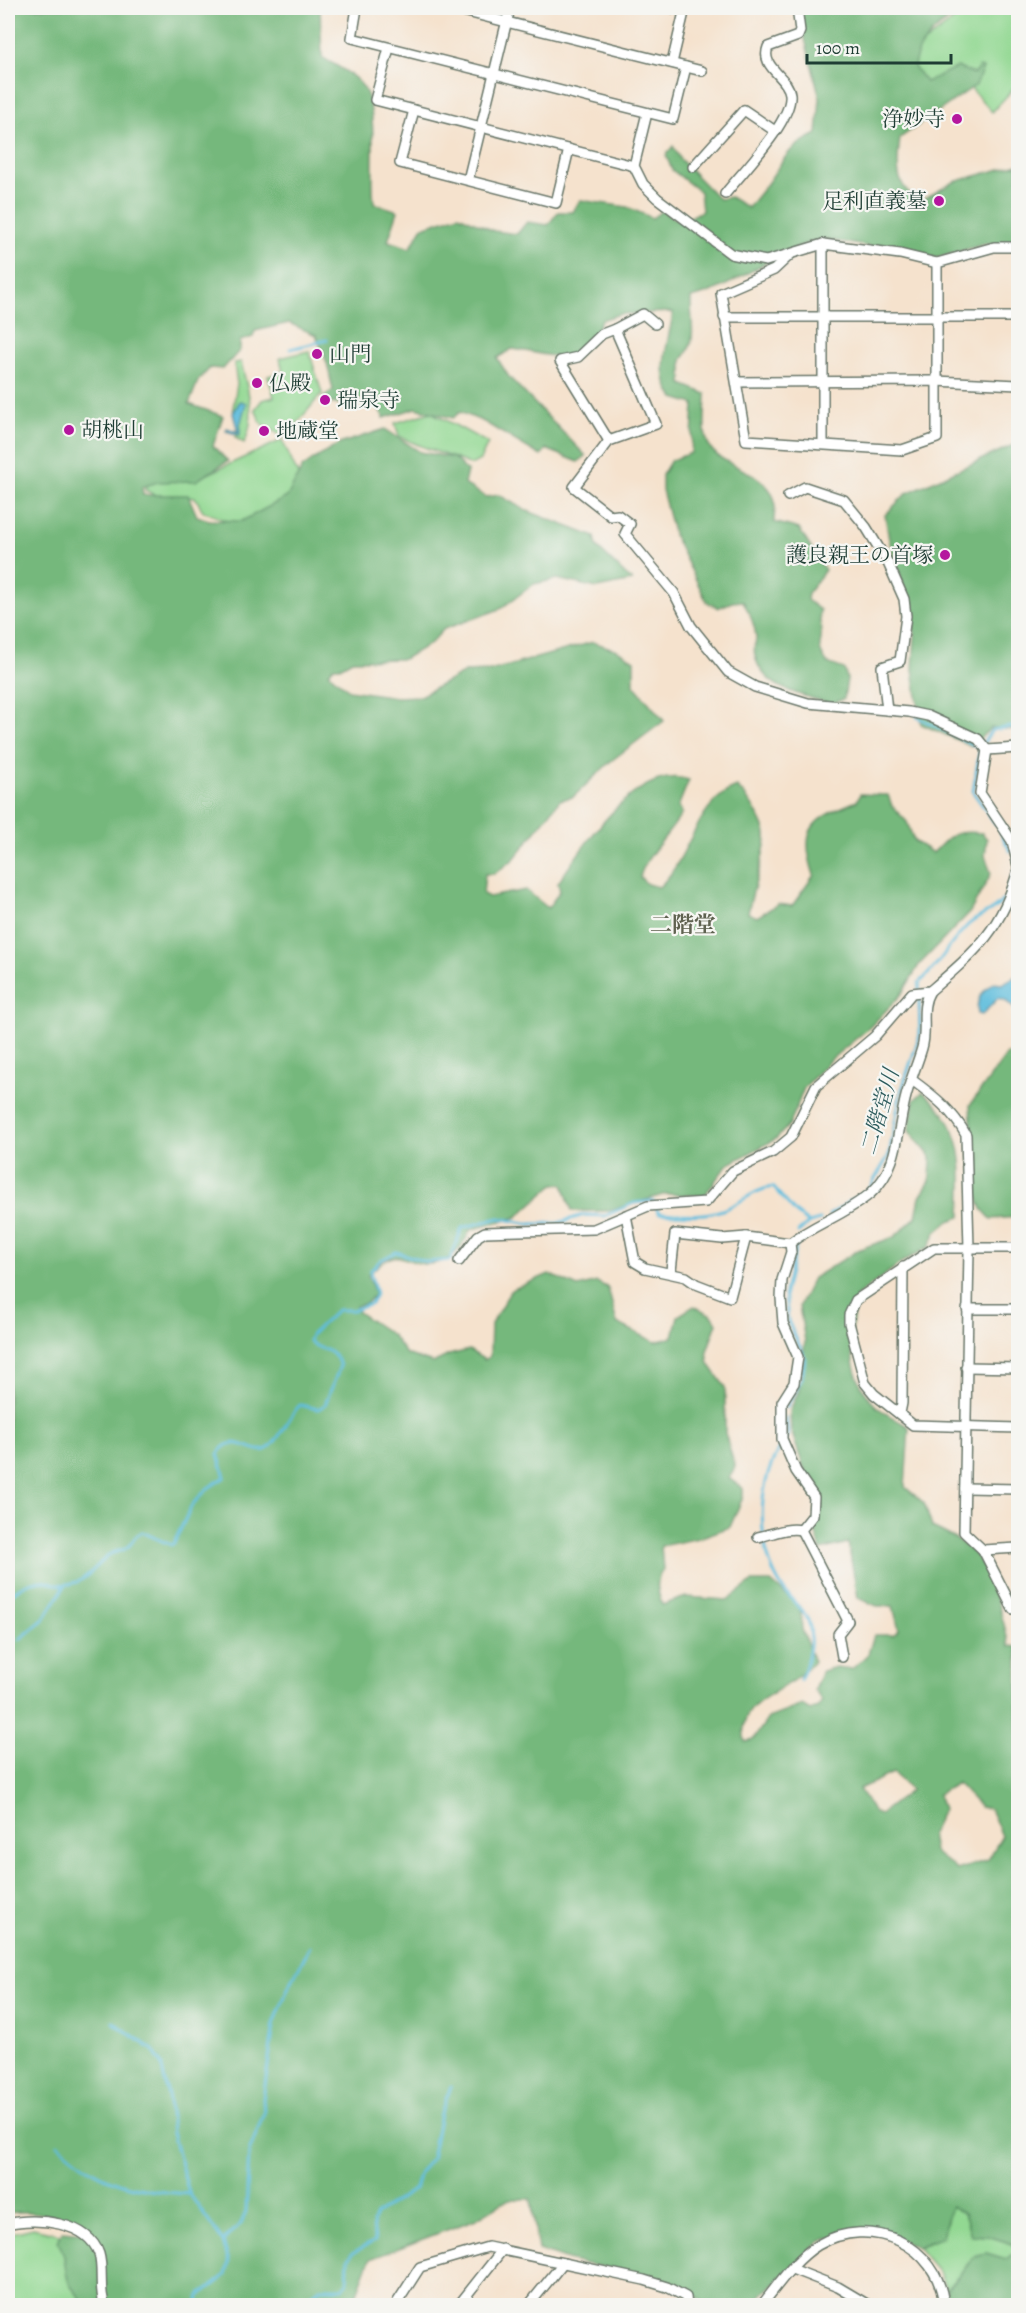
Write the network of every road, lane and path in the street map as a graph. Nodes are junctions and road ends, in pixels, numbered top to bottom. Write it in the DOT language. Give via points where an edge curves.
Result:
graph roads {
  1 [pos="357,8"];
  2 [pos="452,8"];
  3 [pos="510,8"];
  4 [pos="671,8"];
  5 [pos="797,8"];
  6 [pos="685,9"];
  7 [pos="507,21"];
  8 [pos="388,48"];
  9 [pos="672,63"];
  10 [pos="686,67"];
  11 [pos="702,70"];
  12 [pos="493,74"];
  13 [pos="414,110"];
  14 [pos="647,113"];
  15 [pos="480,127"];
  16 [pos="776,131"];
  17 [pos="569,150"];
  18 [pos="634,166"];
  19 [pos="693,167"];
  20 [pos="468,180"];
  21 [pos="725,194"];
  22 [pos="822,244"];
  23 [pos="1018,247"];
  24 [pos="791,254"];
  25 [pos="938,263"];
  26 [pos="823,316"];
  27 [pos="936,316"];
  28 [pos="724,317"];
  29 [pos="1018,317"];
  30 [pos="655,324"];
  31 [pos="615,329"];
  32 [pos="936,381"];
  33 [pos="737,382"];
  34 [pos="823,382"];
  35 [pos="1018,385"];
  36 [pos="609,441"];
  37 [pos="823,444"];
  38 [pos="788,496"];
  39 [pos="887,710"];
  40 [pos="1018,748"];
  41 [pos="987,750"];
  42 [pos="1018,867"];
  43 [pos="930,991"];
  44 [pos="912,1080"];
  45 [pos="626,1215"];
  46 [pos="746,1237"];
  47 [pos="795,1239"];
  48 [pos="1018,1248"];
  49 [pos="969,1249"];
  50 [pos="459,1261"];
  51 [pos="903,1267"];
  52 [pos="670,1271"];
  53 [pos="967,1309"];
  54 [pos="1018,1309"];
  55 [pos="966,1368"];
  56 [pos="1018,1368"];
  57 [pos="900,1413"];
  58 [pos="966,1427"];
  59 [pos="1018,1428"];
  60 [pos="965,1488"];
  61 [pos="1018,1489"];
  62 [pos="801,1530"];
  63 [pos="758,1537"];
  64 [pos="1018,1548"];
  65 [pos="983,1550"];
  66 [pos="1018,1609"];
  67 [pos="842,1657"];
  68 [pos="8,2224"];
  69 [pos="503,2249"];
  70 [pos="563,2263"];
  71 [pos="792,2269"];
  72 [pos="105,2306"];
  73 [pos="395,2306"];
  74 [pos="458,2306"];
  75 [pos="528,2306"];
  76 [pos="687,2306"];
  77 [pos="761,2306"];
  78 [pos="870,2306"];
  79 [pos="944,2306"];
  1 -- 8 [label="street" via="352,38"];
  2 -- 7 [label="street"];
  3 -- 7 [label="street"];
  4 -- 6 [label="street"];
  5 -- 16 [label="street" via="798,36 768,47 766,52 771,68 790,92 789,104"];
  6 -- 9 [label="street"];
  7 -- 9 [label="street"];
  7 -- 12 [label="street"];
  8 -- 12 [label="street"];
  8 -- 13 [label="street" via="375,100"];
  9 -- 10 [label="street"];
  10 -- 11 [label="street"];
  10 -- 14 [label="street" via="673,119"];
  12 -- 14 [label="street"];
  12 -- 15 [label="street"];
  13 -- 15 [label="street"];
  13 -- 20 [label="street" via="400,164"];
  14 -- 18 [label="street"];
  15 -- 17 [label="street"];
  15 -- 20 [label="street"];
  16 -- 19 [label="street" via="744,110"];
  16 -- 21 [label="street"];
  17 -- 18 [label="street"];
  17 -- 20 [label="street" via="556,203"];
  18 -- 24 [label="street" via="643,184 657,198 731,254 766,261"];
  22 -- 24 [label="street"];
  22 -- 25 [label="street"];
  22 -- 26 [label="street"];
  23 -- 25 [label="street" via="994,247"];
  24 -- 28 [label="street" via="757,279 721,291"];
  25 -- 27 [label="street"];
  26 -- 27 [label="street"];
  26 -- 28 [label="street"];
  26 -- 34 [label="street"];
  27 -- 29 [label="street"];
  27 -- 32 [label="street"];
  28 -- 33 [label="street"];
  30 -- 31 [label="street" via="642,314"];
  31 -- 36 [label="street" via="656,424"];
  31 -- 36 [label="street" via="602,334 578,357 560,362"];
  32 -- 34 [label="street"];
  32 -- 35 [label="street"];
  32 -- 37 [label="street" via="937,438 902,450"];
  33 -- 34 [label="street"];
  33 -- 37 [label="street" via="746,440"];
  34 -- 37 [label="street"];
  36 -- 39 [label="street" via="574,487 611,516 618,514 630,524 625,534 674,593 691,626 728,672 755,687 808,703"];
  38 -- 39 [label="street" via="805,487 844,500 866,527 902,589 906,616 900,661 882,667"];
  39 -- 41 [label="street" via="928,716 978,739"];
  40 -- 41 [label="street"];
  41 -- 42 [label="street" via="980,793 1012,841"];
  42 -- 43 [label="street" via="1012,895 987,937"];
  43 -- 44 [label="street" via="924,1001 926,1037"];
  43 -- 45 [label="street" via="912,993 875,1036 816,1086 791,1137 773,1152 733,1171 706,1202 660,1204"];
  44 -- 47 [label="street" via="895,1155 876,1187 824,1225 813,1226"];
  44 -- 49 [label="street" via="939,1100 966,1135"];
  45 -- 50 [label="street" via="594,1229 485,1232"];
  45 -- 52 [label="street" via="635,1262 645,1268"];
  46 -- 47 [label="street"];
  46 -- 52 [label="street" via="722,1239 675,1234"];
  46 -- 52 [label="street" via="730,1297"];
  47 -- 62 [label="street" via="782,1280 781,1298 783,1323 798,1357 794,1383 782,1402 782,1439 796,1471 814,1497 813,1515"];
  48 -- 49 [label="street"];
  49 -- 51 [label="street" via="934,1248"];
  49 -- 53 [label="street"];
  51 -- 57 [label="street"];
  51 -- 57 [label="street" via="856,1300 849,1315 865,1383"];
  53 -- 54 [label="street"];
  53 -- 55 [label="street"];
  55 -- 56 [label="street"];
  55 -- 58 [label="street"];
  57 -- 58 [label="street" via="920,1427"];
  58 -- 59 [label="street"];
  58 -- 60 [label="street"];
  60 -- 61 [label="street"];
  60 -- 65 [label="street" via="964,1532"];
  62 -- 63 [label="street" via="790,1528"];
  62 -- 67 [label="street" via="848,1621 838,1634"];
  64 -- 65 [label="street"];
  65 -- 66 [label="street" via="1013,1608"];
  68 -- 72 [label="street" via="43,2220 63,2225 91,2241 99,2252"];
  69 -- 70 [label="street"];
  69 -- 73 [label="street" via="488,2247 420,2267"];
  69 -- 74 [label="street"];
  70 -- 75 [label="street"];
  70 -- 76 [label="street" via="667,2287 686,2297"];
  71 -- 77 [label="street"];
  71 -- 78 [label="street"];
  71 -- 79 [label="street" via="829,2239 852,2234 886,2236 912,2247 933,2267"];
}
